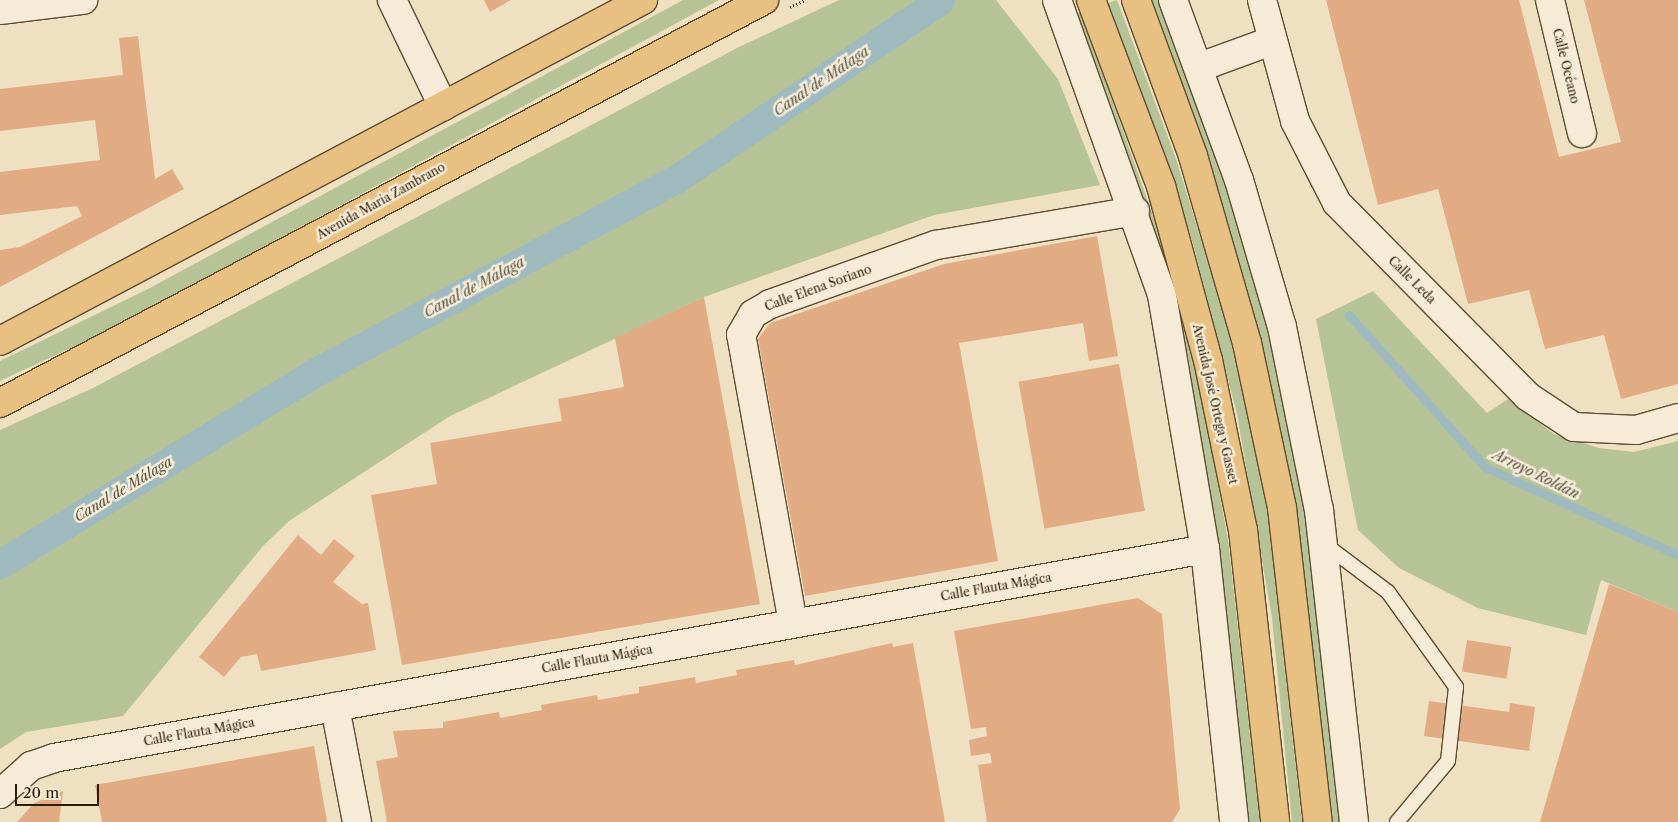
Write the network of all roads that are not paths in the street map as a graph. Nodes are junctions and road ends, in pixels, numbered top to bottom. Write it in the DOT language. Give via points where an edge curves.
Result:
graph roads {
  1 [pos="83,0"];
  2 [pos="392,0"];
  3 [pos="643,0"];
  4 [pos="764,0"];
  5 [pos="1057,0"];
  6 [pos="1091,0"];
  7 [pos="1136,0"];
  8 [pos="1173,0"];
  9 [pos="1262,0"];
  10 [pos="1550,0"];
  11 [pos="0,10"];
  12 [pos="1271,41"];
  13 [pos="1200,67"];
  14 [pos="443,106"];
  15 [pos="1582,133"];
  16 [pos="1136,211"];
  17 [pos="0,341"];
  18 [pos="0,403"];
  19 [pos="1678,418"];
  20 [pos="1323,543"];
  21 [pos="1205,549"];
  22 [pos="793,624"];
  23 [pos="335,707"];
  24 [pos="0,794"];
  25 [pos="357,822"];
  26 [pos="1234,822"];
  27 [pos="1275,822"];
  28 [pos="1318,822"];
  29 [pos="1354,822"];
  30 [pos="1397,822"];
  1 -- 11 [label="street"];
  2 -- 14 [label="street"];
  3 -- 14 [label="main road"];
  4 -- 18 [label="main road, Avenida María Zambrano"];
  5 -- 16 [label="street"];
  6 -- 27 [label="main road, Avenida José Ortega y Gasset" via="1161,186 1208,360 1243,530"];
  7 -- 28 [label="main road" via="1194,156 1247,343 1282,508"];
  8 -- 13 [label="street"];
  9 -- 12 [label="street, Calle Leda"];
  10 -- 15 [label="street, Calle Océano"];
  12 -- 13 [label="street"];
  12 -- 19 [label="street, Calle Leda" via="1295,121 1337,203 1527,396 1574,427 1636,430"];
  13 -- 20 [label="street" via="1239,180 1282,327"];
  14 -- 17 [label="main road"];
  16 -- 21 [label="street" via="1162,295"];
  16 -- 22 [label="street, Calle Elena Soriano" via="936,245 753,314 741,335"];
  20 -- 29 [label="street"];
  20 -- 30 [label="lane" via="1388,592 1456,687 1448,760"];
  21 -- 22 [label="street, Calle Flauta Mágica"];
  21 -- 26 [label="street"];
  22 -- 23 [label="street, Calle Flauta Mágica"];
  23 -- 24 [label="street, Calle Flauta Mágica" via="54,758 31,766"];
  23 -- 25 [label="street"];
}
